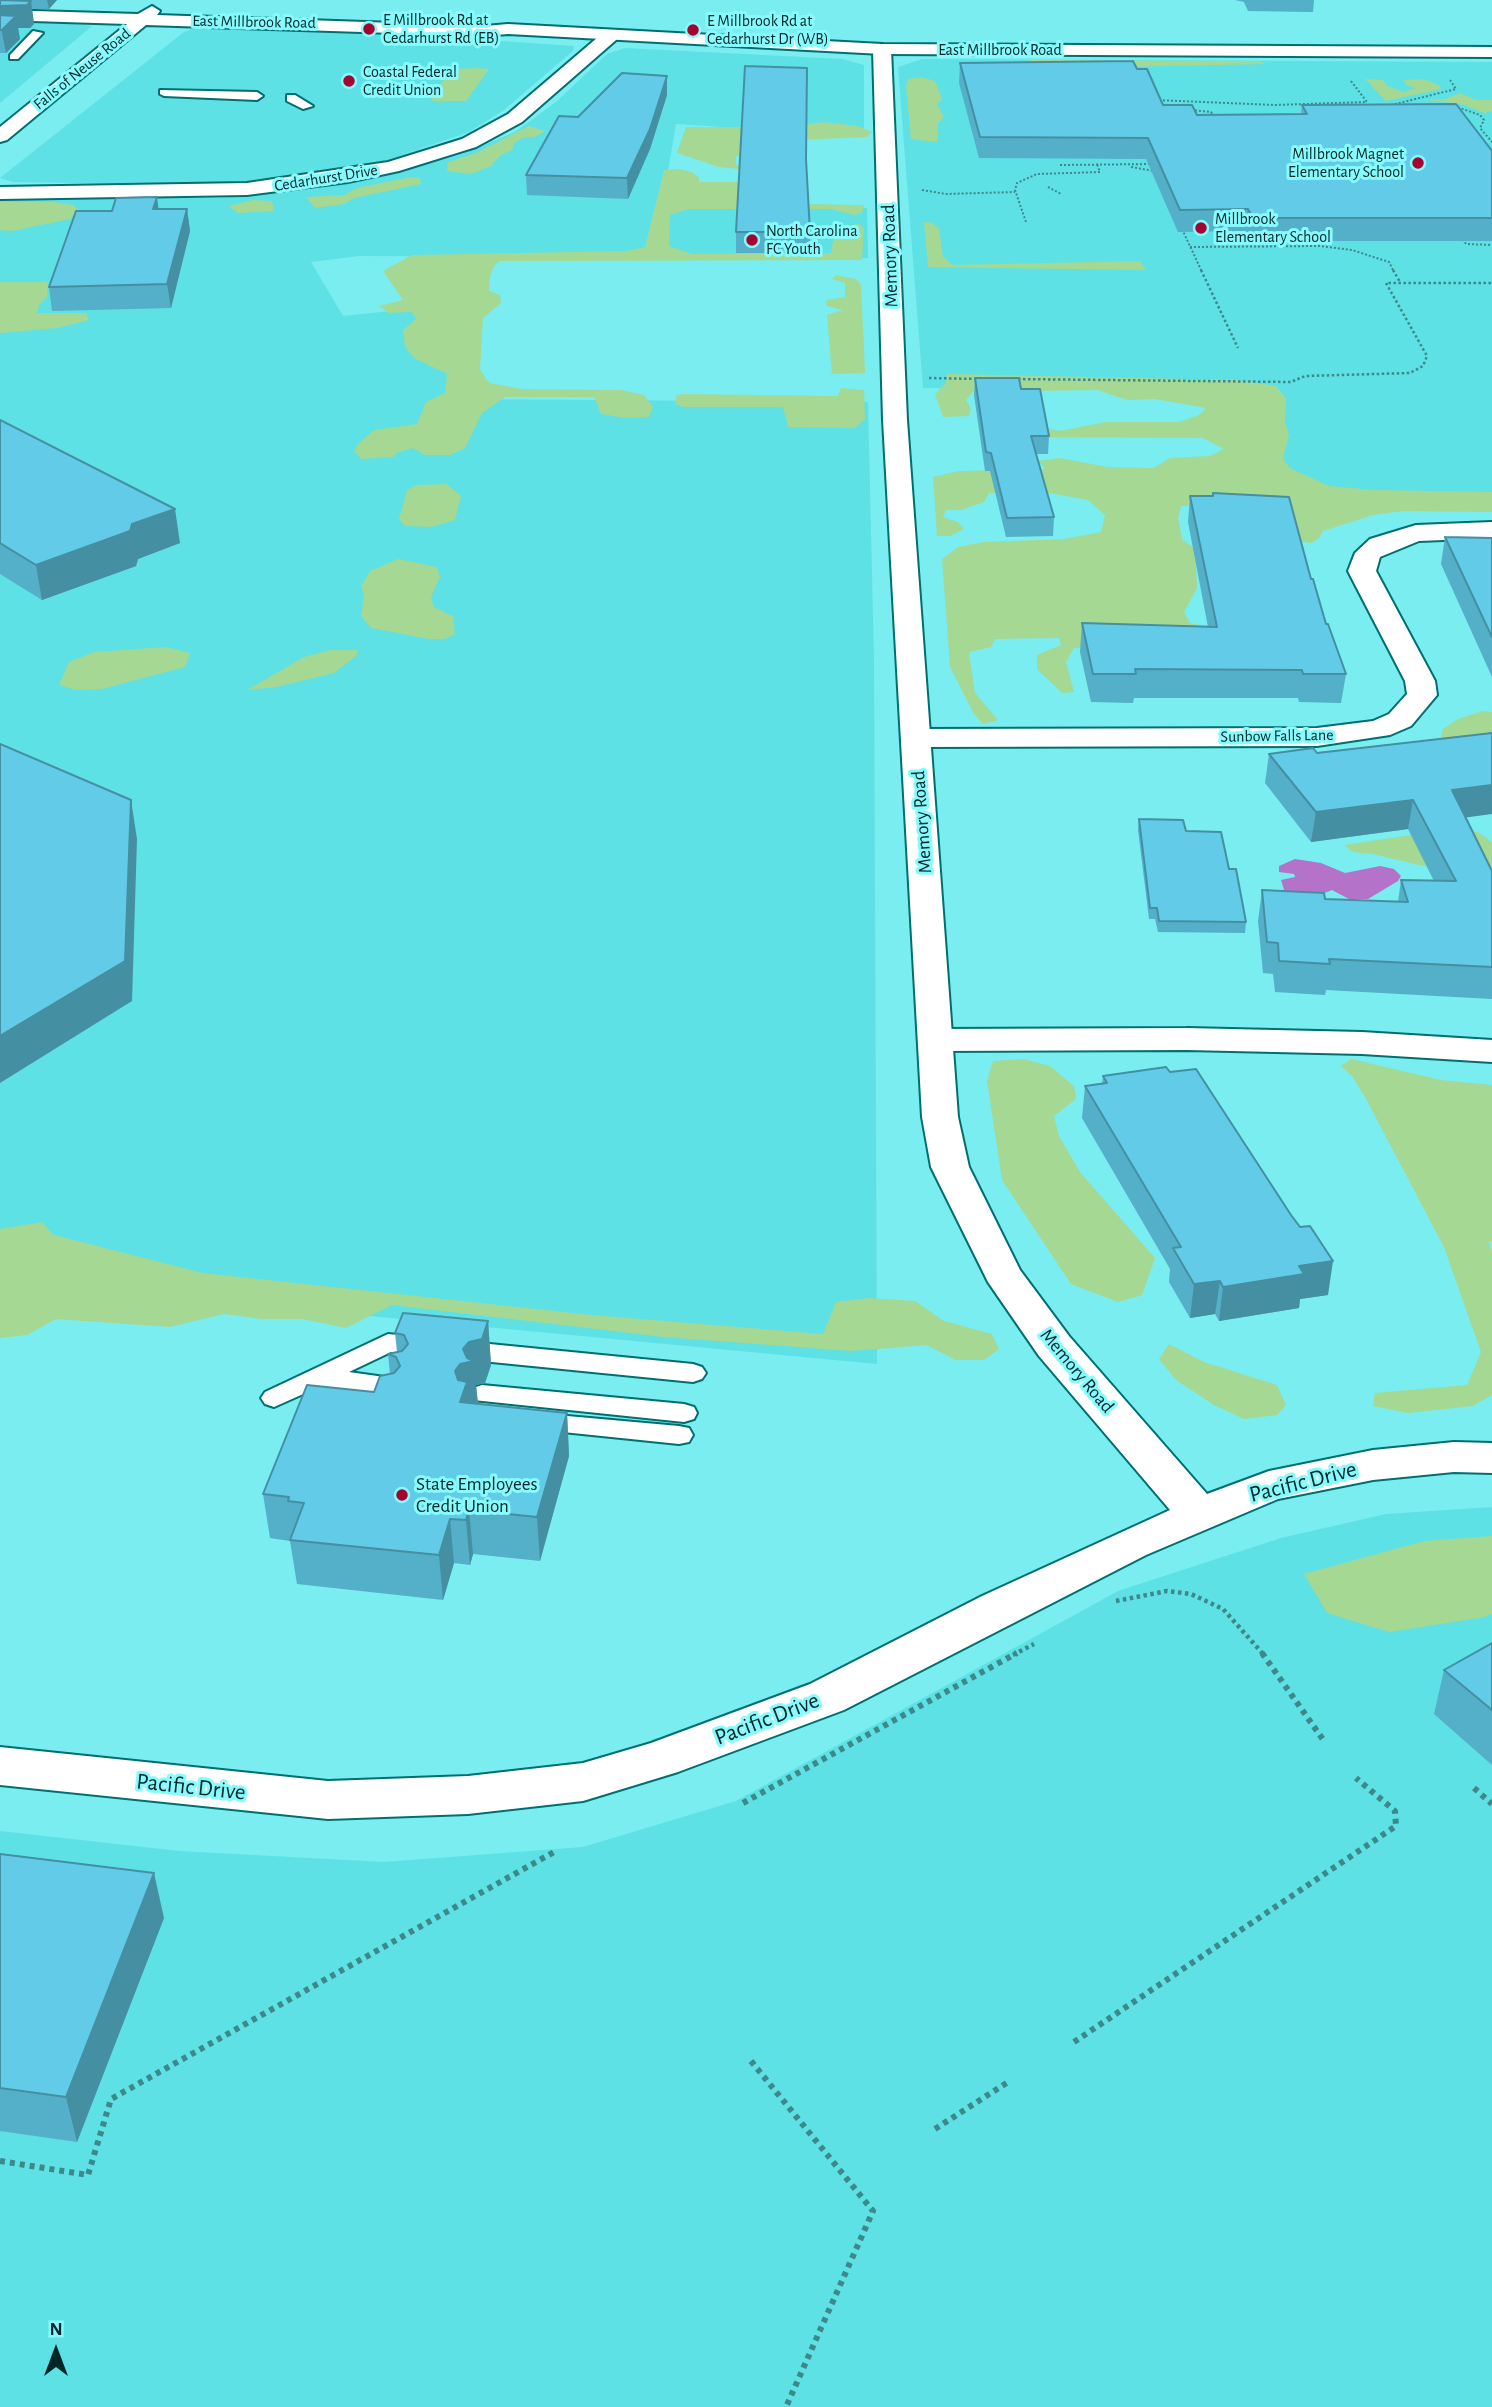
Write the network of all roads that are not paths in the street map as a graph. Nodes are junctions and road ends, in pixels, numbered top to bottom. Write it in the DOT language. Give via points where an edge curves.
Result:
graph roads {
  1 [pos="0,6"];
  2 [pos="153,9"];
  3 [pos="0,15"];
  4 [pos="14,36"];
  5 [pos="610,36"];
  6 [pos="882,49"];
  7 [pos="1492,52"];
  8 [pos="14,57"];
  9 [pos="164,92"];
  10 [pos="257,96"];
  11 [pos="291,98"];
  12 [pos="307,106"];
  13 [pos="0,136"];
  14 [pos="0,193"];
  15 [pos="1492,530"];
  16 [pos="916,738"];
  17 [pos="936,1040"];
  18 [pos="1492,1051"];
  19 [pos="369,1352"];
  20 [pos="327,1373"];
  21 [pos="397,1385"];
  22 [pos="686,1406"];
  23 [pos="1492,1458"];
  24 [pos="1198,1513"];
  25 [pos="0,1766"];
  1 -- 2 [label="street, East Millbrook Road"];
  2 -- 3 [label="street, East Millbrook Road"];
  2 -- 5 [label="street, East Millbrook Road"];
  2 -- 13 [label="street, Falls of Neuse Road"];
  4 -- 8 [label="lane" via="37,33"];
  5 -- 6 [label="street, East Millbrook Road"];
  5 -- 14 [label="street, Cedarhurst Drive" via="515,118 469,143 399,165 247,189"];
  6 -- 7 [label="street, East Millbrook Road"];
  6 -- 16 [label="street, Memory Road" via="895,420"];
  9 -- 10 [label="lane"];
  11 -- 12 [label="lane"];
  15 -- 16 [label="street, Sunbow Falls Lane" via="1416,533 1368,553 1362,571 1420,681 1422,695 1400,720 1379,729 1317,737"];
  16 -- 17 [label="street, Memory Road"];
  17 -- 18 [label="street" via="1239,1040"];
  17 -- 24 [label="street, Memory Road" via="940,1117 950,1167 1002,1273 1055,1346"];
  19 -- 20 [label="lane"];
  19 -- 21 [label="lane"];
  19 -- 22 [label="lane" via="388,1343"];
  20 -- 21 [label="lane"];
  20 -- 21 [label="lane" via="281,1394"];
  22 -- 22 [label="lane" via="482,1393"];
  23 -- 24 [label="street, Pacific Drive" via="1373,1465 1269,1486"];
  24 -- 25 [label="street, Pacific Drive" via="998,1608 827,1697 661,1759 583,1782 468,1795 328,1800"];
}
